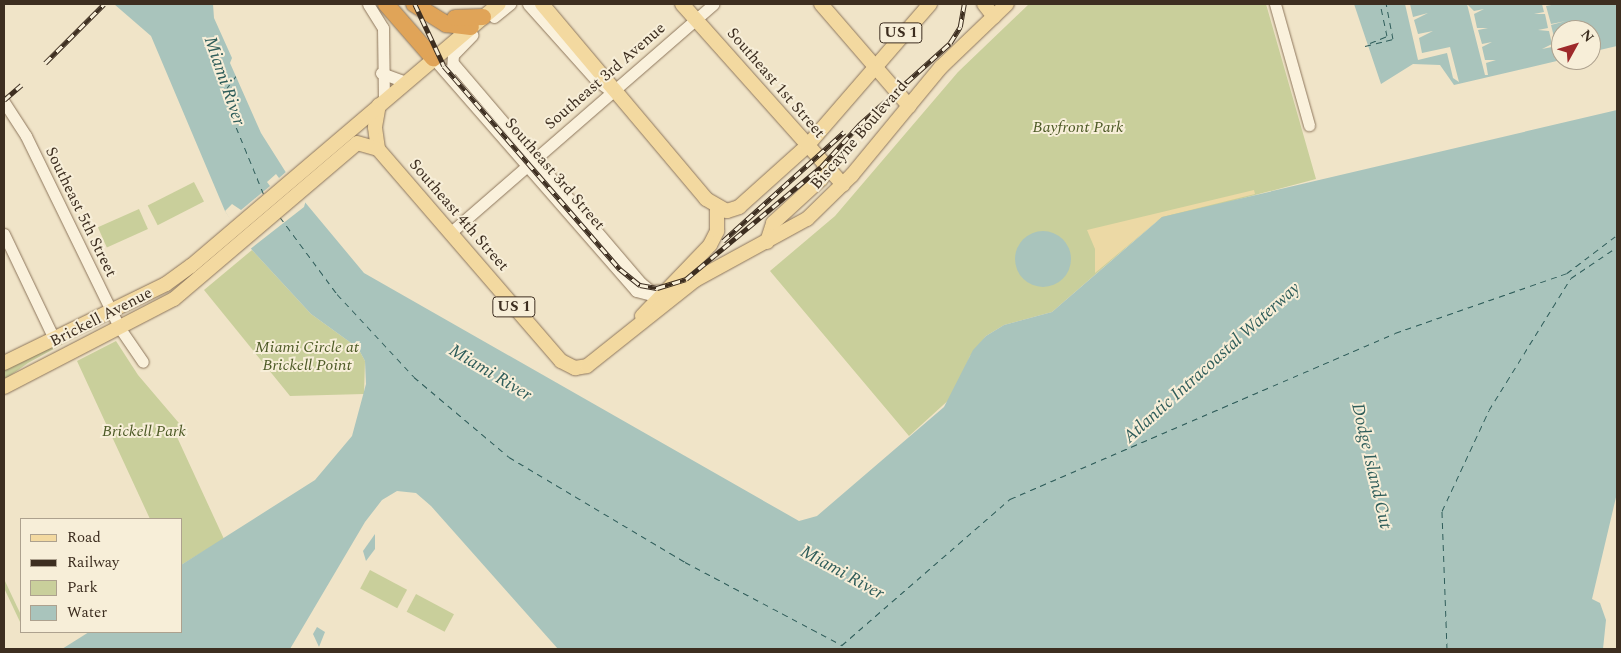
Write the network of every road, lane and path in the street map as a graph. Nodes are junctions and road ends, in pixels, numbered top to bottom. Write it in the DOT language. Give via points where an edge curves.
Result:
graph roads {
  1 [pos="368,4"];
  2 [pos="386,4"];
  3 [pos="414,4"];
  4 [pos="499,4"];
  5 [pos="510,4"];
  6 [pos="528,4"];
  7 [pos="542,4"];
  8 [pos="682,4"];
  9 [pos="713,4"];
  10 [pos="821,4"];
  11 [pos="930,4"];
  12 [pos="984,4"];
  13 [pos="1007,4"];
  14 [pos="1275,4"];
  15 [pos="994,17"];
  16 [pos="696,19"];
  17 [pos="473,28"];
  18 [pos="433,58"];
  19 [pos="453,63"];
  20 [pos="874,64"];
  21 [pos="381,74"];
  22 [pos="450,79"];
  23 [pos="406,82"];
  24 [pos="612,91"];
  25 [pos="382,103"];
  26 [pos="909,106"];
  27 [pos="6,108"];
  28 [pos="1309,125"];
  29 [pos="807,146"];
  30 [pos="378,149"];
  31 [pos="326,158"];
  32 [pos="530,163"];
  33 [pos="825,167"];
  34 [pos="843,185"];
  35 [pos="716,209"];
  36 [pos="450,233"];
  37 [pos="4,234"];
  38 [pos="767,242"];
  39 [pos="683,289"];
  40 [pos="664,293"];
  41 [pos="111,311"];
  42 [pos="639,324"];
  43 [pos="119,326"];
  44 [pos="54,339"];
  45 [pos="142,362"];
  46 [pos="4,363"];
  47 [pos="575,368"];
  48 [pos="4,387"];
  1 -- 21 [label="street" via="383,28"];
  2 -- 18 [label="highway"];
  3 -- 17 [label="highway"];
  4 -- 17 [label="main road"];
  5 -- 17 [label="street"];
  6 -- 24 [label="street" via="596,80"];
  7 -- 24 [label="main road"];
  8 -- 16 [label="main road, Southeast 1st Street"];
  9 -- 16 [label="street, Southeast 3rd Avenue"];
  10 -- 20 [label="main road"];
  11 -- 20 [label="main road, Biscayne Boulevard / US 1"];
  12 -- 15 [label="main road"];
  13 -- 15 [label="main road, Biscayne Boulevard / US 1"];
  14 -- 28 [label="street"];
  15 -- 26 [label="main road, Biscayne Boulevard / US 1" via="948,59"];
  16 -- 24 [label="street, Southeast 3rd Avenue"];
  16 -- 29 [label="main road, Southeast 1st Street"];
  17 -- 18 [label="main road"];
  17 -- 19 [label="street"];
  18 -- 22 [label="street, Southeast 3rd Street"];
  18 -- 23 [label="main road"];
  19 -- 22 [label="street"];
  19 -- 32 [label="street, Southeast 3rd Street"];
  20 -- 26 [label="main road"];
  20 -- 29 [label="main road, Biscayne Boulevard / US 1"];
  21 -- 23 [label="street"];
  21 -- 25 [label="street"];
  22 -- 32 [label="street, Southeast 3rd Street"];
  23 -- 25 [label="main road"];
  24 -- 32 [label="street, Southeast 3rd Avenue"];
  24 -- 35 [label="main road"];
  25 -- 30 [label="main road" via="375,127"];
  25 -- 31 [label="main road"];
  26 -- 34 [label="main road, Biscayne Boulevard / US 1"];
  27 -- 41 [label="street, Southeast 5th Street"];
  29 -- 33 [label="main road, Southeast 1st Street"];
  29 -- 35 [label="main road, Biscayne Boulevard / US 1" via="739,206"];
  30 -- 31 [label="main road" via="354,144"];
  30 -- 36 [label="main road, Southeast 4th Street / US 1"];
  31 -- 41 [label="main road, Brickell Avenue" via="166,284"];
  31 -- 43 [label="main road, Brickell Avenue" via="210,270 174,299"];
  32 -- 36 [label="street, Southeast 3rd Avenue"];
  32 -- 40 [label="street, Southeast 3rd Street" via="640,283"];
  33 -- 34 [label="main road, Southeast 1st Street"];
  33 -- 38 [label="main road" via="821,180 773,223"];
  34 -- 38 [label="main road, Biscayne Boulevard / US 1" via="801,223"];
  35 -- 40 [label="main road" via="714,239"];
  36 -- 47 [label="main road, Southeast 4th Street / US 1" via="561,361"];
  37 -- 44 [label="street"];
  38 -- 39 [label="main road, Biscayne Boulevard / US 1"];
  39 -- 40 [label="main road"];
  39 -- 42 [label="main road, Biscayne Boulevard / US 1"];
  40 -- 42 [label="main road"];
  41 -- 43 [label="street, Southeast 5th Street"];
  41 -- 44 [label="main road, Brickell Avenue"];
  42 -- 47 [label="main road, Biscayne Boulevard / US 1" via="600,359"];
  43 -- 45 [label="street, Southeast 5th Street"];
  43 -- 48 [label="main road, Brickell Avenue"];
  44 -- 46 [label="main road, Brickell Avenue"];
}
